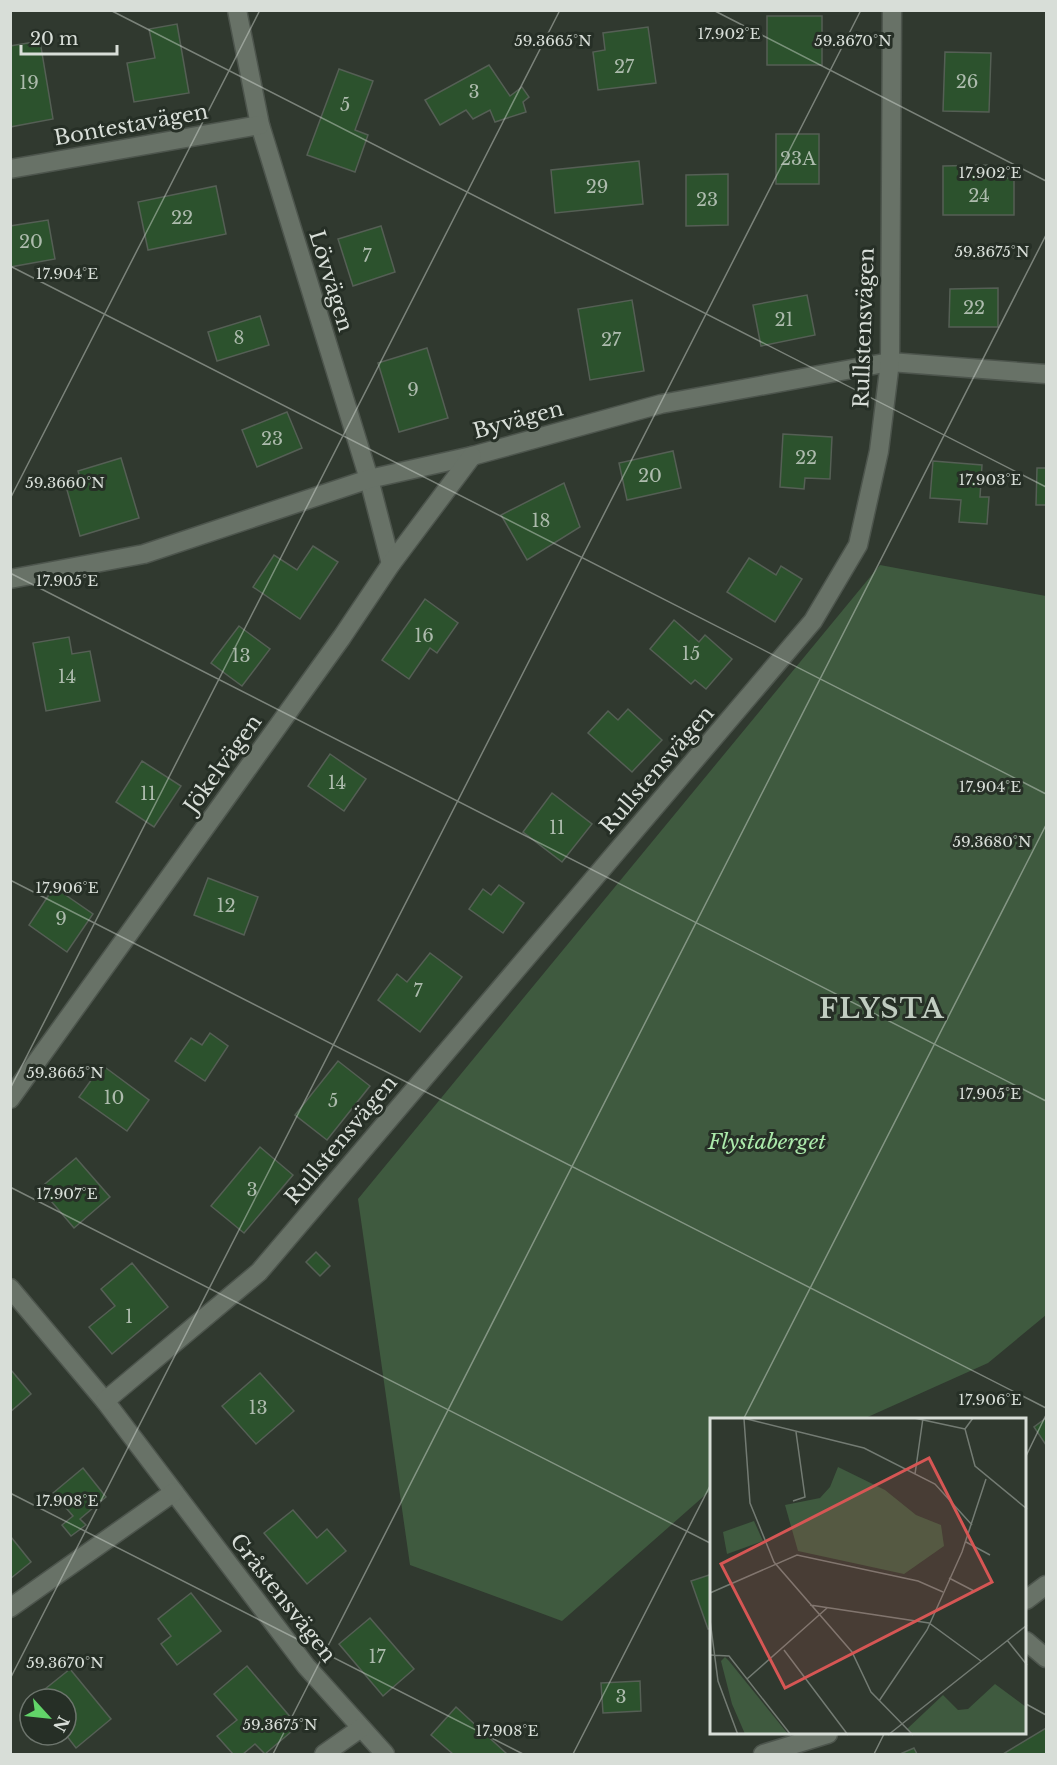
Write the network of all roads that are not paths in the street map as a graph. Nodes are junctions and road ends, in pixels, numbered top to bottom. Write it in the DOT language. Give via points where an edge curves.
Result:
graph roads {
  1 [pos="237,10"];
  2 [pos="892,10"];
  3 [pos="260,125"];
  4 [pos="10,169"];
  5 [pos="890,362"];
  6 [pos="1047,374"];
  7 [pos="472,456"];
  8 [pos="369,479"];
  9 [pos="391,564"];
  10 [pos="10,579"];
  11 [pos="10,1099"];
  12 [pos="10,1288"];
  13 [pos="105,1401"];
  14 [pos="174,1492"];
  15 [pos="1047,1585"];
  16 [pos="1027,1599"];
  17 [pos="10,1608"];
  18 [pos="1027,1642"];
  19 [pos="1047,1658"];
  20 [pos="361,1728"];
  21 [pos="825,1735"];
  22 [pos="324,1755"];
  23 [pos="385,1755"];
  24 [pos="763,1755"];
  1 -- 3 [label="street, Lövvägen"];
  2 -- 5 [label="street, Rullstensvägen"];
  3 -- 4 [label="street, Bontestavägen"];
  3 -- 8 [label="street, Lövvägen"];
  5 -- 6 [label="street, Byvägen"];
  5 -- 7 [label="street, Byvägen" via="661,404"];
  5 -- 13 [label="street, Rullstensvägen" via="879,451 858,545 813,621 259,1272"];
  7 -- 8 [label="street, Byvägen"];
  7 -- 9 [label="street, Jökelvägen"];
  8 -- 9 [label="street, Lövvägen"];
  8 -- 10 [label="street, Byvägen" via="144,554"];
  9 -- 11 [label="street, Jökelvägen"];
  12 -- 13 [label="street, Gråstensvägen"];
  13 -- 14 [label="street, Gråstensvägen"];
  14 -- 17 [label="street"];
  14 -- 20 [label="street, Gråstensvägen" via="306,1666"];
  15 -- 16 [label="street"];
  18 -- 19 [label="street"];
  20 -- 22 [label="street"];
  20 -- 23 [label="street, Gråstensvägen"];
  21 -- 24 [label="street"];
}
